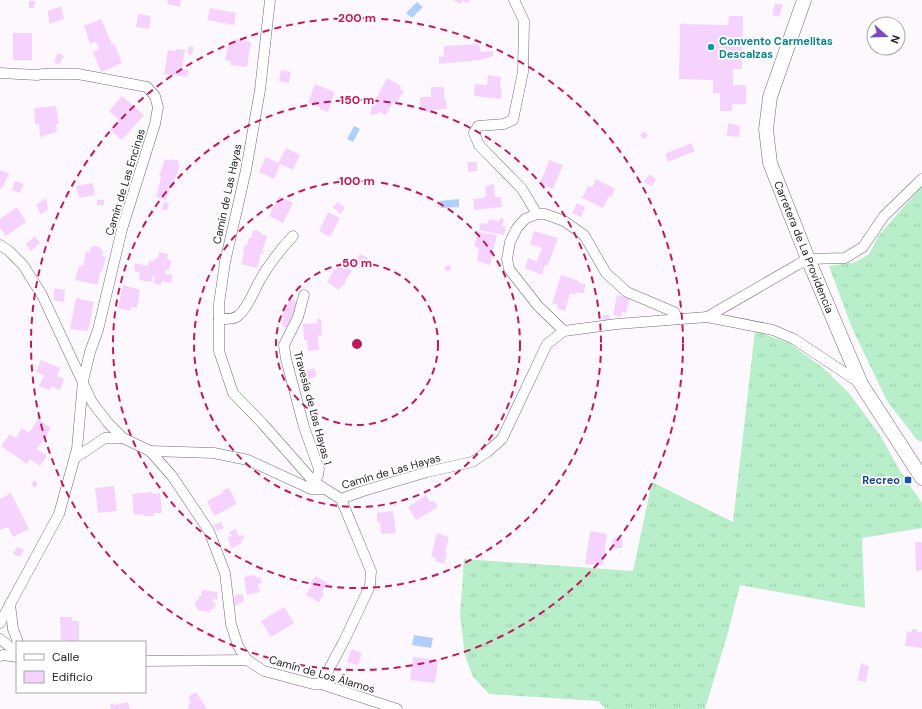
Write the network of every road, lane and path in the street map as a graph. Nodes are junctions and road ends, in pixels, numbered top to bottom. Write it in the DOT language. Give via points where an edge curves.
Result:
graph roads {
  1 [pos="270,0"];
  2 [pos="514,0"];
  3 [pos="804,0"];
  4 [pos="0,73"];
  5 [pos="922,178"];
  6 [pos="537,214"];
  7 [pos="293,236"];
  8 [pos="0,245"];
  9 [pos="808,259"];
  10 [pos="304,295"];
  11 [pos="707,317"];
  12 [pos="219,319"];
  13 [pos="678,319"];
  14 [pos="564,331"];
  15 [pos="83,381"];
  16 [pos="861,384"];
  17 [pos="122,438"];
  18 [pos="150,451"];
  19 [pos="75,458"];
  20 [pos="922,478"];
  21 [pos="314,482"];
  22 [pos="324,489"];
  23 [pos="341,499"];
  24 [pos="10,604"];
  25 [pos="0,624"];
  26 [pos="0,639"];
  27 [pos="18,641"];
  28 [pos="16,651"];
  29 [pos="0,656"];
  30 [pos="16,657"];
  31 [pos="247,660"];
  32 [pos="146,661"];
  33 [pos="321,684"];
  34 [pos="397,709"];
  1 -- 12 [label="street, Camín de Las Hayas" via="260,90 246,170 225,262"];
  2 -- 6 [label="street" via="524,21 523,72 513,120 504,124 478,126 474,133 479,145 522,189"];
  3 -- 9 [label="street, Carretera de La Providencia" via="770,97 766,129 770,163"];
  4 -- 15 [label="street, Camín de Las Encinas" via="78,74 147,87 155,96 158,107 122,229"];
  5 -- 9 [label="street" via="884,216 863,246 845,258"];
  6 -- 13 [label="street" via="545,214 564,221 584,235 606,273 628,292 674,312"];
  6 -- 14 [label="street" via="526,219 517,228 510,242 507,259 509,270 538,306"];
  7 -- 12 [label="street" via="277,253 239,316"];
  8 -- 15 [label="street" via="23,265 42,295"];
  9 -- 11 [label="street"];
  9 -- 16 [label="street, Carretera de La Providencia"];
  10 -- 21 [label="street, Travesía de Las Hayas 1" via="298,317 284,345 304,428 319,469"];
  11 -- 13 [label="street, Camín de Las Hayas"];
  11 -- 16 [label="street, Camín de Las Hayas" via="773,330 794,339"];
  12 -- 21 [label="street, Camín de Las Hayas" via="219,351 233,393"];
  13 -- 14 [label="street, Camín de Las Hayas"];
  14 -- 23 [label="street, Camín de Las Hayas" via="547,344 502,439 487,452 472,462 427,472"];
  15 -- 17 [label="street" via="92,402"];
  15 -- 19 [label="street, Camín de Las Encinas"];
  16 -- 20 [label="street, Carretera de La Providencia"];
  17 -- 18 [label="street"];
  17 -- 19 [label="street" via="105,438"];
  18 -- 22 [label="street" via="214,453 248,460 311,489"];
  18 -- 31 [label="street" via="172,476 209,531 225,573 231,624 238,646"];
  19 -- 24 [label="street, Camín de Las Encinas" via="59,514"];
  21 -- 22 [label="street, Camín de Las Hayas"];
  22 -- 23 [label="street, Camín de Las Hayas"];
  23 -- 33 [label="street" via="370,571 370,586"];
  24 -- 25 [label="street, Camín de Las Encinas"];
  24 -- 27 [label="street" via="13,629"];
  26 -- 28 [label="street"];
  29 -- 30 [label="street"];
  31 -- 32 [label="street"];
  31 -- 33 [label="street, Camín de Los Álamos" via="264,671"];
  33 -- 34 [label="street, Camín de Los Álamos"];
}
